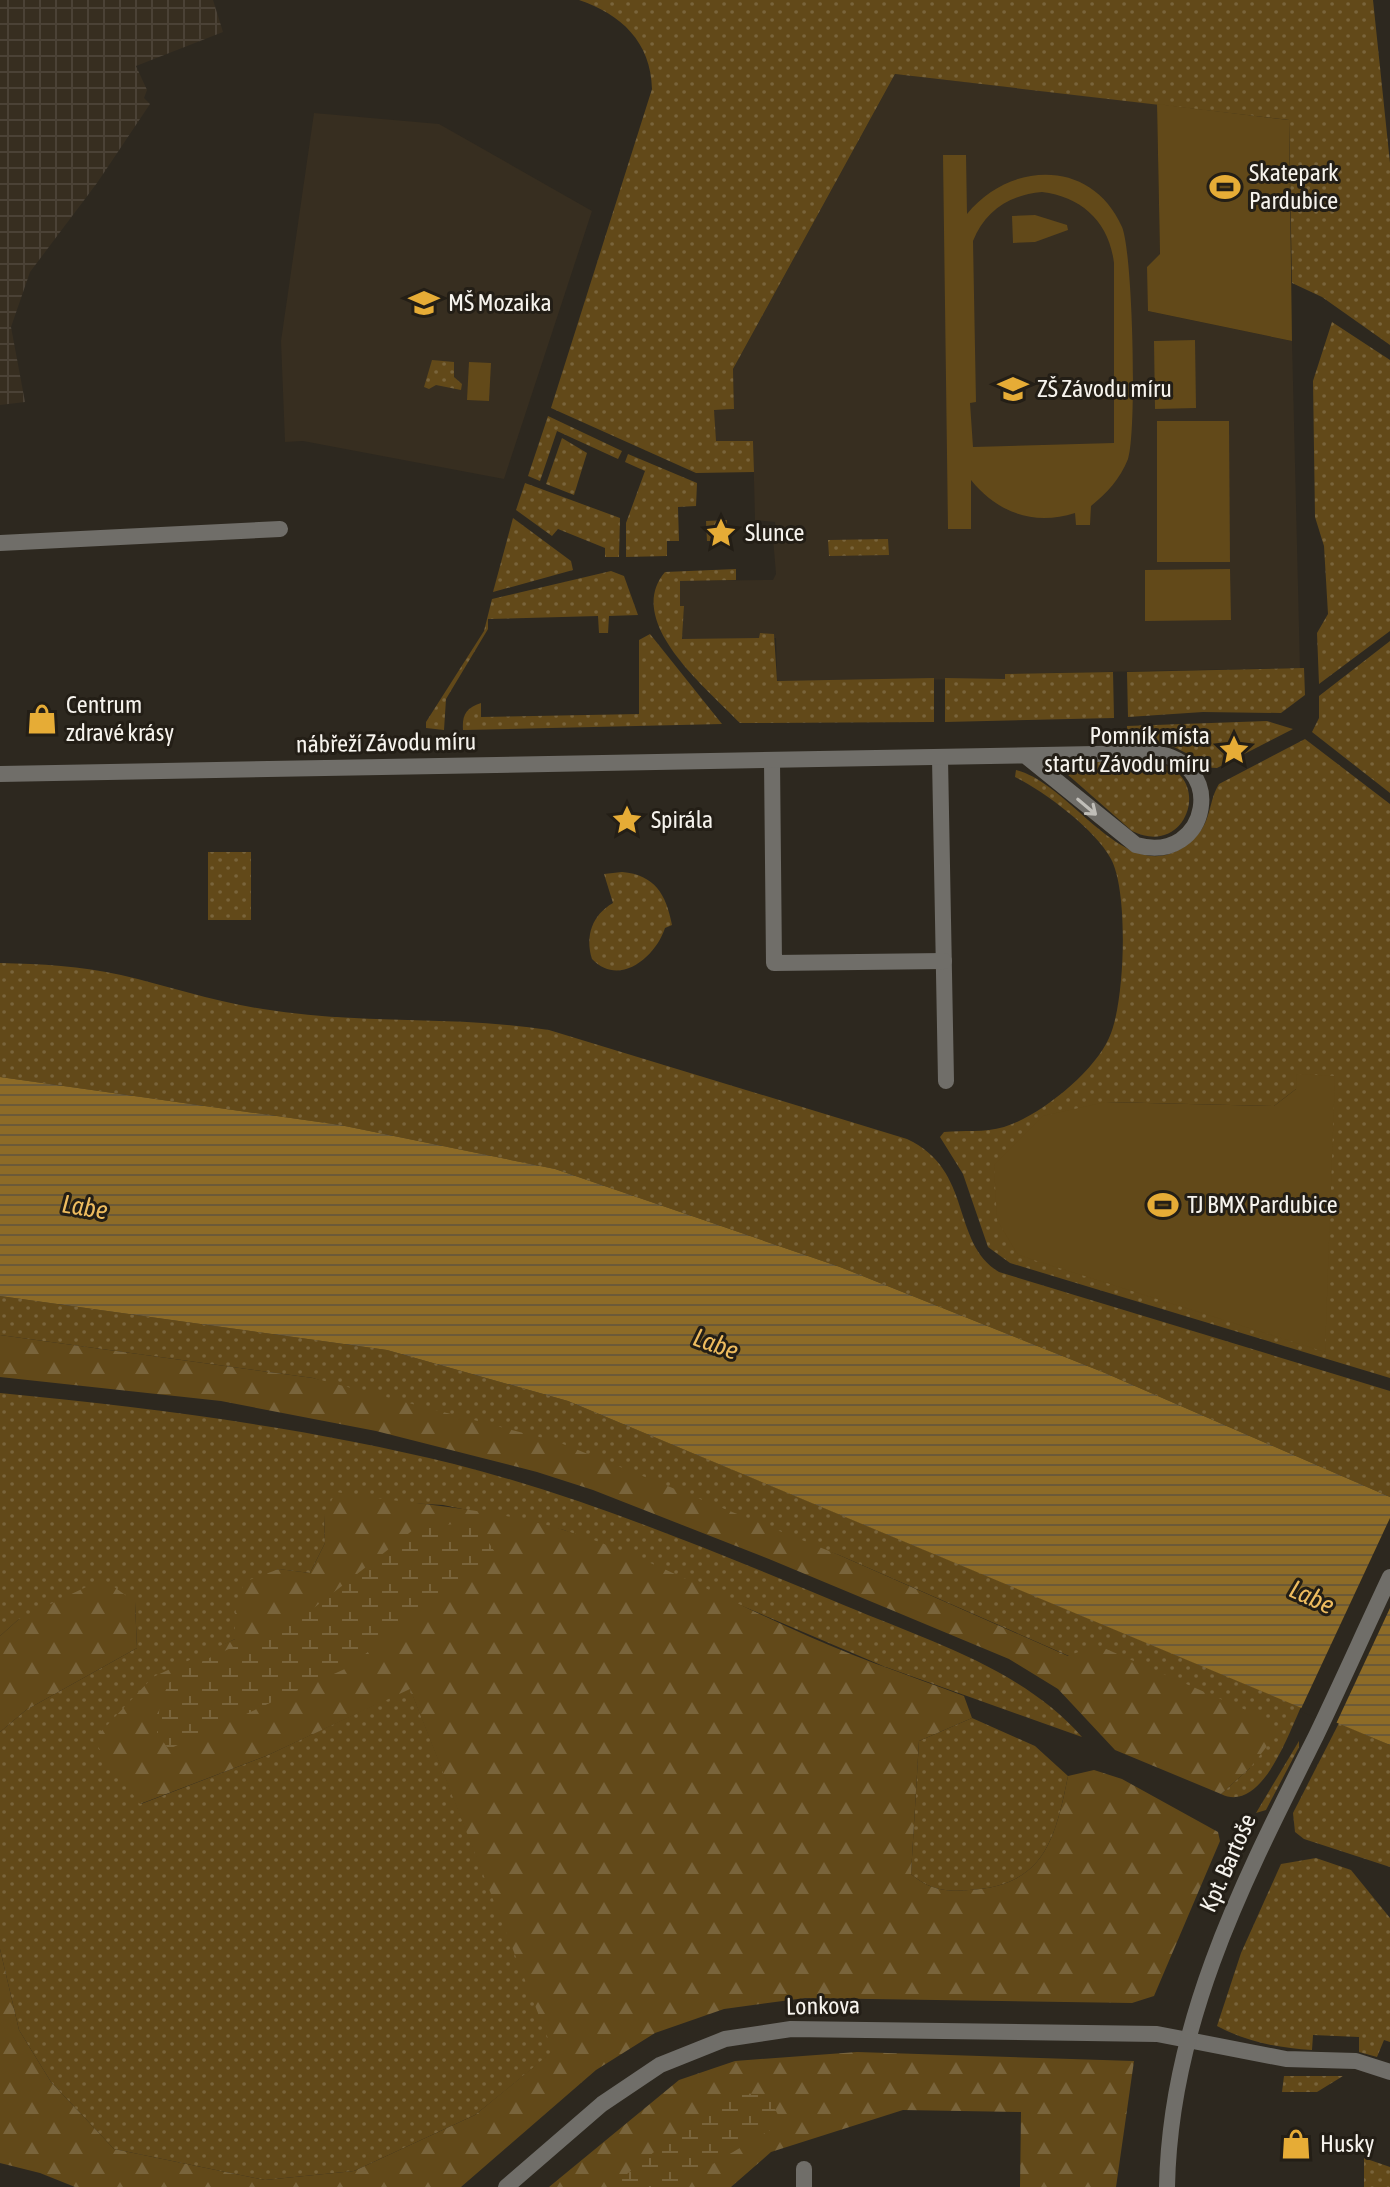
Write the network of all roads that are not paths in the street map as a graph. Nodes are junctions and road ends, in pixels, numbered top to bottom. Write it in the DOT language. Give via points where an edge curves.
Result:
graph roads {
  1 [pos="280,529"];
  2 [pos="0,543"];
  3 [pos="1027,757"];
  4 [pos="940,758"];
  5 [pos="772,761"];
  6 [pos="0,774"];
  7 [pos="944,961"];
  8 [pos="946,1081"];
  9 [pos="1390,1577"];
  10 [pos="1188,2039"];
  11 [pos="1390,2072"];
  12 [pos="804,2169"];
  13 [pos="506,2187"];
  14 [pos="804,2187"];
  15 [pos="1167,2187"];
  1 -- 2 [label="street"];
  3 -- 3 [label="street, nábřeží Závodu míru, one-way" via="1136,845 1156,848 1175,843 1199,818 1202,797 1197,779 1168,755"];
  3 -- 4 [label="street, nábřeží Závodu míru"];
  4 -- 5 [label="street, nábřeží Závodu míru"];
  4 -- 7 [label="street"];
  5 -- 6 [label="street, nábřeží Závodu míru"];
  5 -- 7 [label="street" via="774,963"];
  7 -- 8 [label="street"];
  9 -- 10 [label="street, Kpt. Bartoše" via="1254,1856"];
  10 -- 11 [label="street, Lonkova" via="1286,2059 1356,2061"];
  10 -- 13 [label="street, Lonkova" via="1157,2034 820,2028 725,2039 691,2050 629,2083"];
  10 -- 15 [label="street, Kpt. Bartoše" via="1172,2123"];
  12 -- 14 [label="street"];
}
